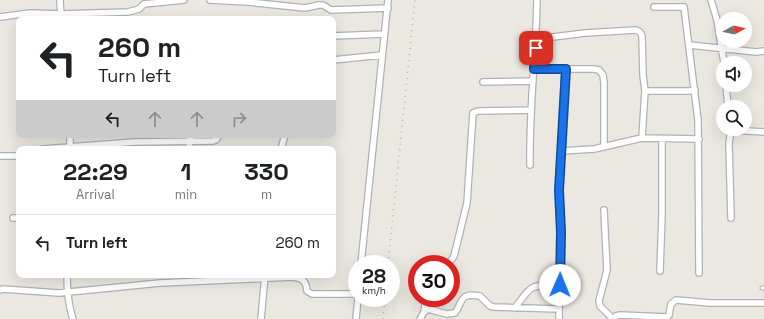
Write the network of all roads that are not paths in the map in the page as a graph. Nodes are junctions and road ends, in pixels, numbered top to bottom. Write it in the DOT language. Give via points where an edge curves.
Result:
graph roads {
  1 [pos="60,0"];
  2 [pos="184,0"];
  3 [pos="210,0"];
  4 [pos="388,0"];
  5 [pos="537,0"];
  6 [pos="710,0"];
  7 [pos="144,2"];
  8 [pos="654,7"];
  9 [pos="388,8"];
  10 [pos="53,16"];
  11 [pos="61,16"];
  12 [pos="74,16"];
  13 [pos="0,17"];
  14 [pos="716,17"];
  15 [pos="384,34"];
  16 [pos="336,36"];
  17 [pos="537,39"];
  18 [pos="689,44"];
  19 [pos="716,47"];
  20 [pos="721,48"];
  21 [pos="764,51"];
  22 [pos="382,55"];
  23 [pos="723,56"];
  24 [pos="336,60"];
  25 [pos="534,69"];
  26 [pos="566,69"];
  27 [pos="533,81"];
  28 [pos="483,82"];
  29 [pos="695,90"];
  30 [pos="645,91"];
  31 [pos="531,110"];
  32 [pos="752,131"];
  33 [pos="764,132"];
  34 [pos="730,136"];
  35 [pos="190,138"];
  36 [pos="218,138"];
  37 [pos="642,138"];
  38 [pos="662,139"];
  39 [pos="699,139"];
  40 [pos="91,146"];
  41 [pos="604,147"];
  42 [pos="561,151"];
  43 [pos="0,156"];
  44 [pos="16,156"];
  45 [pos="530,165"];
  46 [pos="604,210"];
  47 [pos="731,218"];
  48 [pos="362,255"];
  49 [pos="454,255"];
  50 [pos="660,271"];
  51 [pos="698,273"];
  52 [pos="67,278"];
  53 [pos="247,278"];
  54 [pos="264,278"];
  55 [pos="301,278"];
  56 [pos="560,285"];
  57 [pos="0,290"];
  58 [pos="67,292"];
  59 [pos="348,294"];
  60 [pos="764,303"];
  61 [pos="357,307"];
  62 [pos="425,307"];
  63 [pos="515,308"];
  64 [pos="559,309"];
  65 [pos="424,312"];
  66 [pos="73,319"];
  67 [pos="261,319"];
  68 [pos="356,319"];
  69 [pos="420,319"];
  70 [pos="559,319"];
  71 [pos="613,319"];
  1 -- 11 [label="street"];
  2 -- 7 [label="street"];
  3 -- 9 [label="street" via="305,8 319,5 331,10"];
  4 -- 9 [label="street"];
  5 -- 17 [label="street"];
  6 -- 14 [label="street"];
  7 -- 12 [label="street" via="133,12"];
  8 -- 18 [label="street" via="684,7"];
  9 -- 15 [label="street"];
  10 -- 13 [label="street" via="30,13"];
  15 -- 16 [label="street"];
  15 -- 22 [label="street"];
  17 -- 25 [label="street"];
  17 -- 30 [label="street" via="636,30 642,36"];
  18 -- 19 [label="street"];
  18 -- 29 [label="street"];
  20 -- 21 [label="street"];
  20 -- 23 [label="street"];
  22 -- 24 [label="street"];
  22 -- 48 [label="street"];
  25 -- 26 [label="street"];
  25 -- 27 [label="street"];
  26 -- 41 [label="street" via="594,69 600,70 603,75"];
  26 -- 42 [label="street"];
  27 -- 28 [label="street"];
  27 -- 31 [label="street"];
  29 -- 30 [label="street"];
  29 -- 39 [label="street"];
  30 -- 37 [label="street"];
  31 -- 45 [label="street"];
  31 -- 49 [label="street" via="473,113 467,203"];
  32 -- 33 [label="street"];
  34 -- 47 [label="street"];
  35 -- 36 [label="street" via="213,141"];
  35 -- 40 [label="street"];
  37 -- 38 [label="street"];
  37 -- 41 [label="street"];
  38 -- 39 [label="street"];
  38 -- 50 [label="street"];
  39 -- 51 [label="street"];
  41 -- 42 [label="street"];
  42 -- 56 [label="street"];
  43 -- 44 [label="street"];
  46 -- 71 [label="street" via="607,270 599,301 600,306"];
  52 -- 58 [label="street"];
  53 -- 58 [label="street"];
  54 -- 67 [label="street"];
  55 -- 59 [label="street" via="306,283 307,291 312,294"];
  56 -- 63 [label="street" via="530,288"];
  56 -- 64 [label="street"];
  57 -- 58 [label="street" via="59,294"];
  58 -- 66 [label="street"];
  60 -- 71 [label="street" via="676,300 671,304 667,317 620,315"];
  61 -- 68 [label="street"];
  62 -- 65 [label="street"];
  63 -- 64 [label="street"];
  63 -- 65 [label="street" via="490,306 480,296 468,296 463,297 455,313 447,314 432,309"];
  64 -- 70 [label="street"];
  65 -- 69 [label="street"];
}
